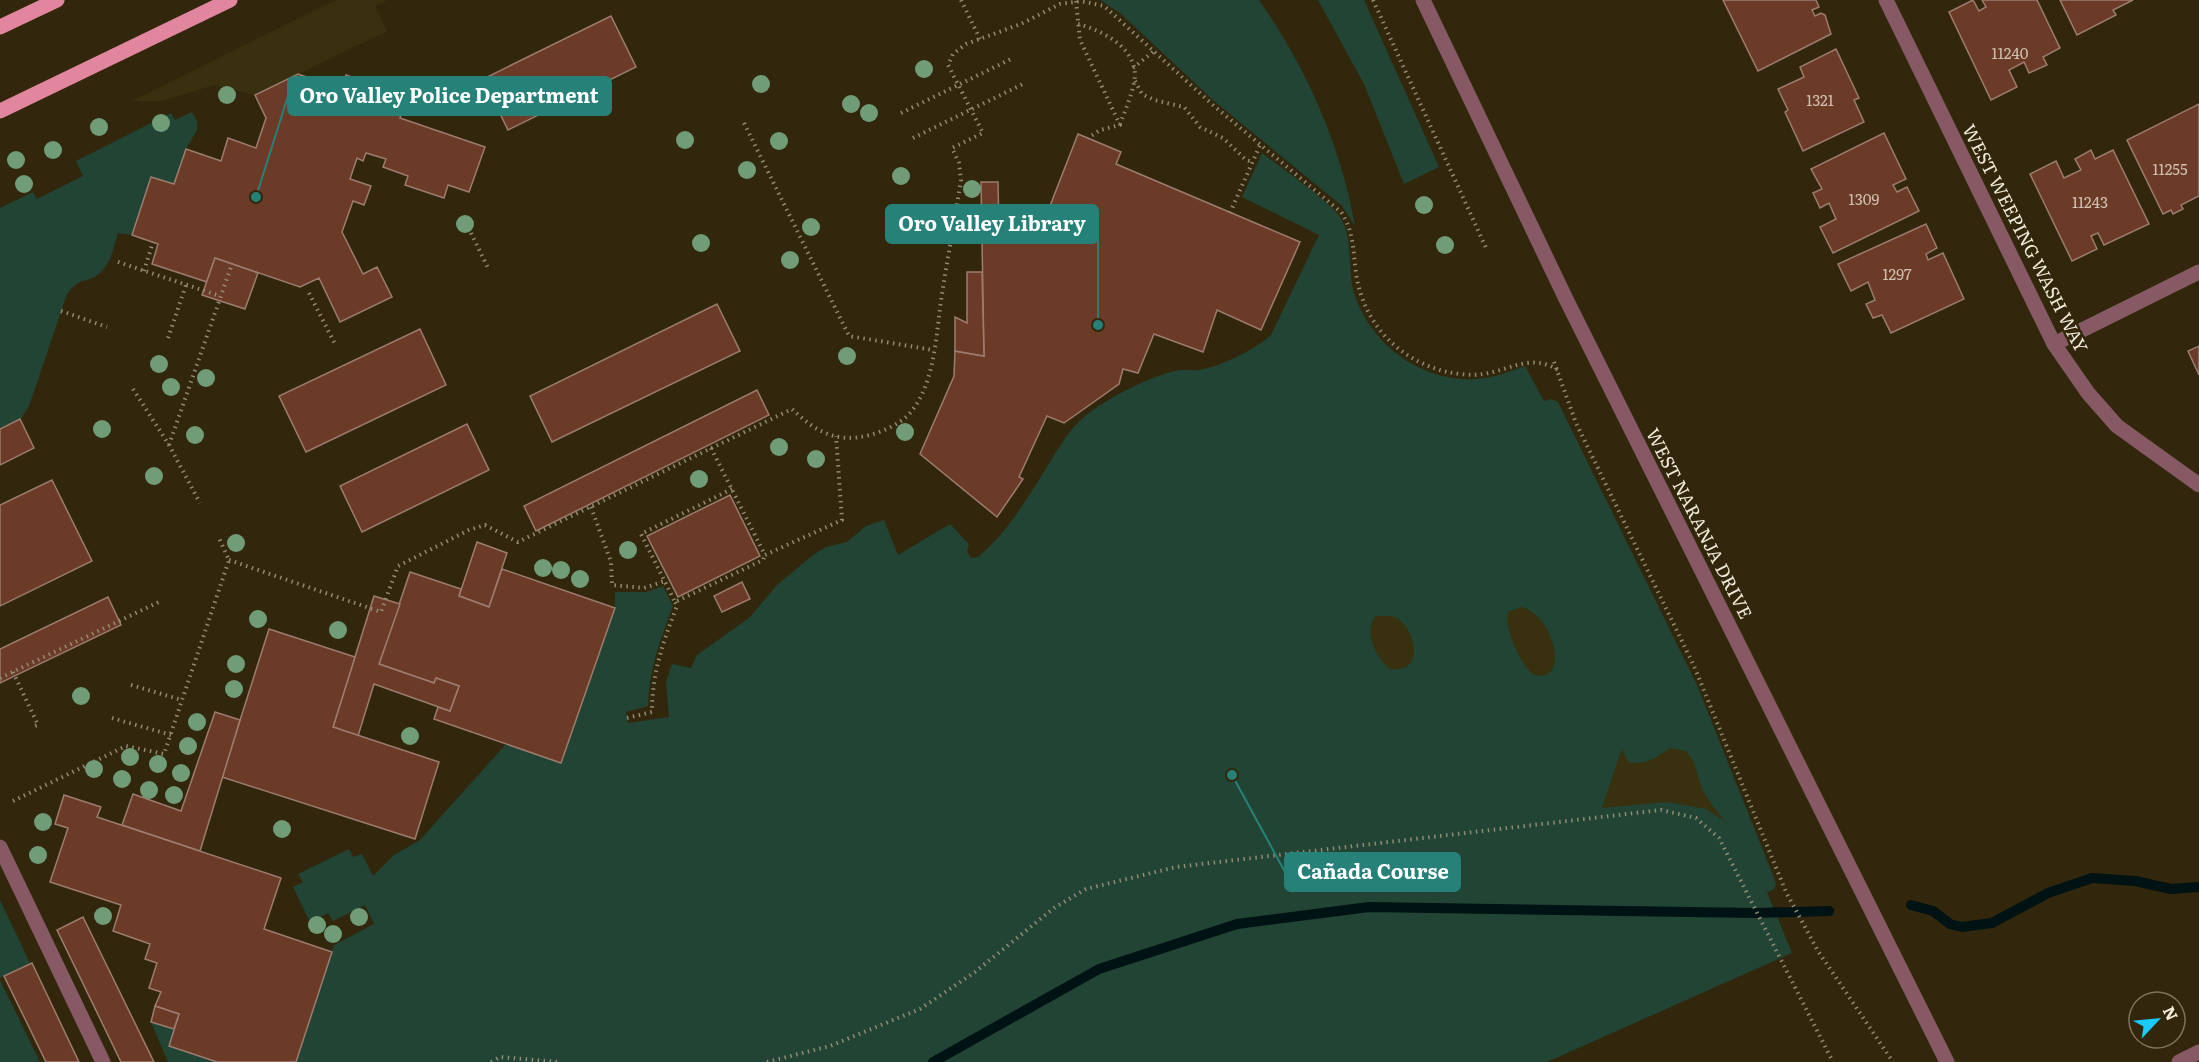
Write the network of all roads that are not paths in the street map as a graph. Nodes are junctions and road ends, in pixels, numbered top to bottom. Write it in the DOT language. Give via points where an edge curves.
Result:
graph roads {
  1 [pos="57,0"];
  2 [pos="230,0"];
  3 [pos="1422,0"];
  4 [pos="1886,0"];
  5 [pos="0,27"];
  6 [pos="0,111"];
  7 [pos="2199,272"];
  8 [pos="2054,344"];
  9 [pos="2199,485"];
  10 [pos="0,847"];
  11 [pos="2199,1052"];
  12 [pos="103,1062"];
  13 [pos="1947,1062"];
  14 [pos="2179,1062"];
  1 -- 5 [label="main road"];
  2 -- 6 [label="main road"];
  3 -- 13 [label="street, WEST NARANJA DRIVE" via="1565,297"];
  4 -- 8 [label="street, WEST WEEPING WASH WAY"];
  7 -- 8 [label="street"];
  8 -- 9 [label="street, WEST WEEPING WASH WAY" via="2116,426"];
  10 -- 12 [label="street"];
  11 -- 14 [label="street"];
}
